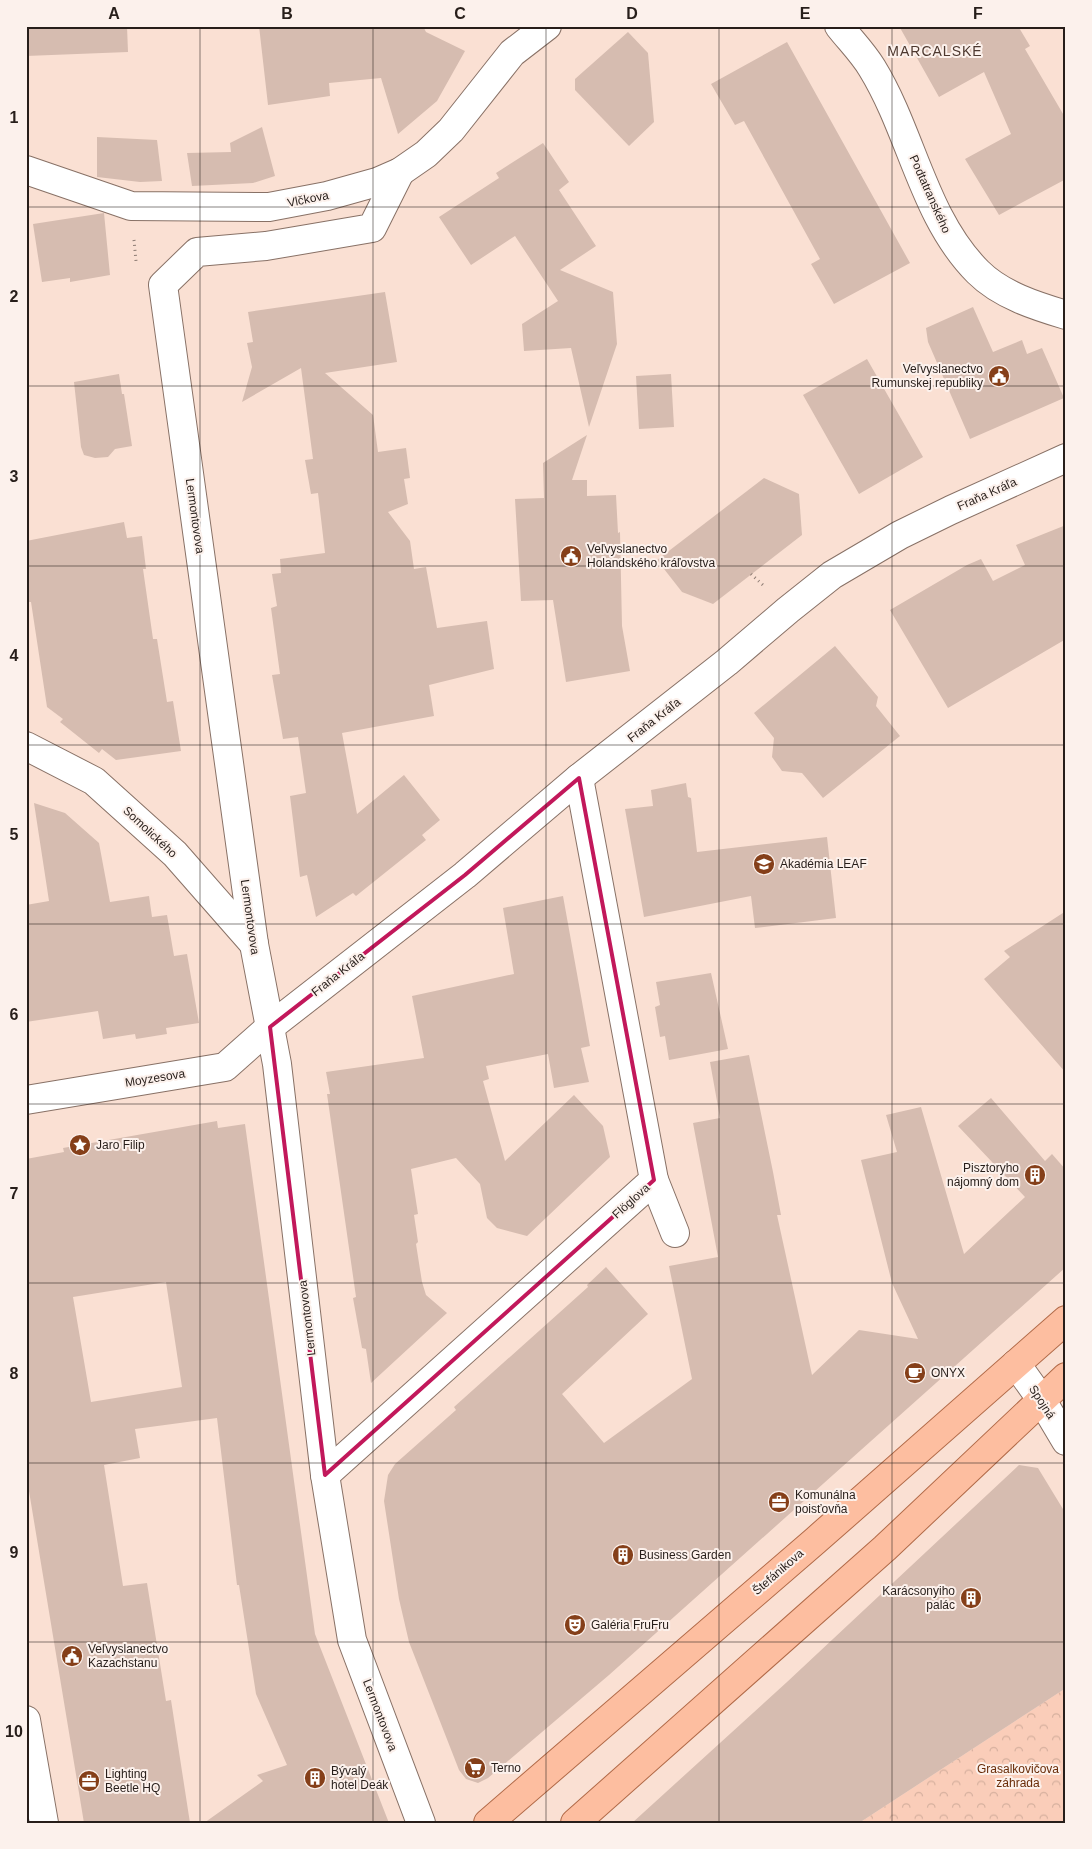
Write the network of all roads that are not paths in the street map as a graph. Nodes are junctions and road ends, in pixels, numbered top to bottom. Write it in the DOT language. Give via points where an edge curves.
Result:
graph roads {
  1 [pos="514,26"];
  2 [pos="547,26"];
  3 [pos="839,26"];
  4 [pos="512,53"];
  5 [pos="26,170"];
  6 [pos="400,172"];
  7 [pos="1066,315"];
  8 [pos="1066,458"];
  9 [pos="26,746"];
  10 [pos="579,778"];
  11 [pos="254,944"];
  12 [pos="270,1027"];
  13 [pos="26,1100"];
  14 [pos="654,1180"];
  15 [pos="675,1234"];
  16 [pos="1066,1320"];
  17 [pos="1016,1364"];
  18 [pos="1066,1377"];
  19 [pos="1041,1400"];
  20 [pos="1066,1441"];
  21 [pos="325,1475"];
  22 [pos="26,1720"];
  23 [pos="44,1823"];
  24 [pos="421,1823"];
  25 [pos="488,1823"];
  26 [pos="576,1823"];
  1 -- 4 [label="street"];
  2 -- 4 [label="street"];
  3 -- 7 [label="street, Podtatranského" via="872,68 949,237 979,273 996,286"];
  4 -- 6 [label="street, Vlčkova" via="451,130 426,154"];
  5 -- 6 [label="street, Vlčkova" via="131,206 269,207 327,196"];
  6 -- 11 [label="street, Lermontovova" via="372,228 266,246 197,252 163,285"];
  8 -- 10 [label="street, Fraňa Kráľa" via="900,535 832,575"];
  9 -- 11 [label="street, Somolického" via="94,781 175,854"];
  10 -- 12 [label="street, Fraňa Kráľa" via="465,875"];
  10 -- 14 [label="street, Flöglova"];
  11 -- 12 [label="street, Lermontovova"];
  12 -- 13 [label="street, Moyzesova" via="224,1067"];
  12 -- 21 [label="street, Lermontovova"];
  14 -- 15 [label="street"];
  14 -- 21 [label="street, Flöglova"];
  16 -- 17 [label="main road, Štefánikova"];
  17 -- 19 [label="street, Spojná"];
  17 -- 25 [label="main road, Štefánikova"];
  18 -- 19 [label="main road"];
  19 -- 20 [label="street, Spojná"];
  19 -- 26 [label="main road" via="885,1548"];
  21 -- 24 [label="street, Lermontovova" via="352,1640"];
  22 -- 23 [label="street"];
}
